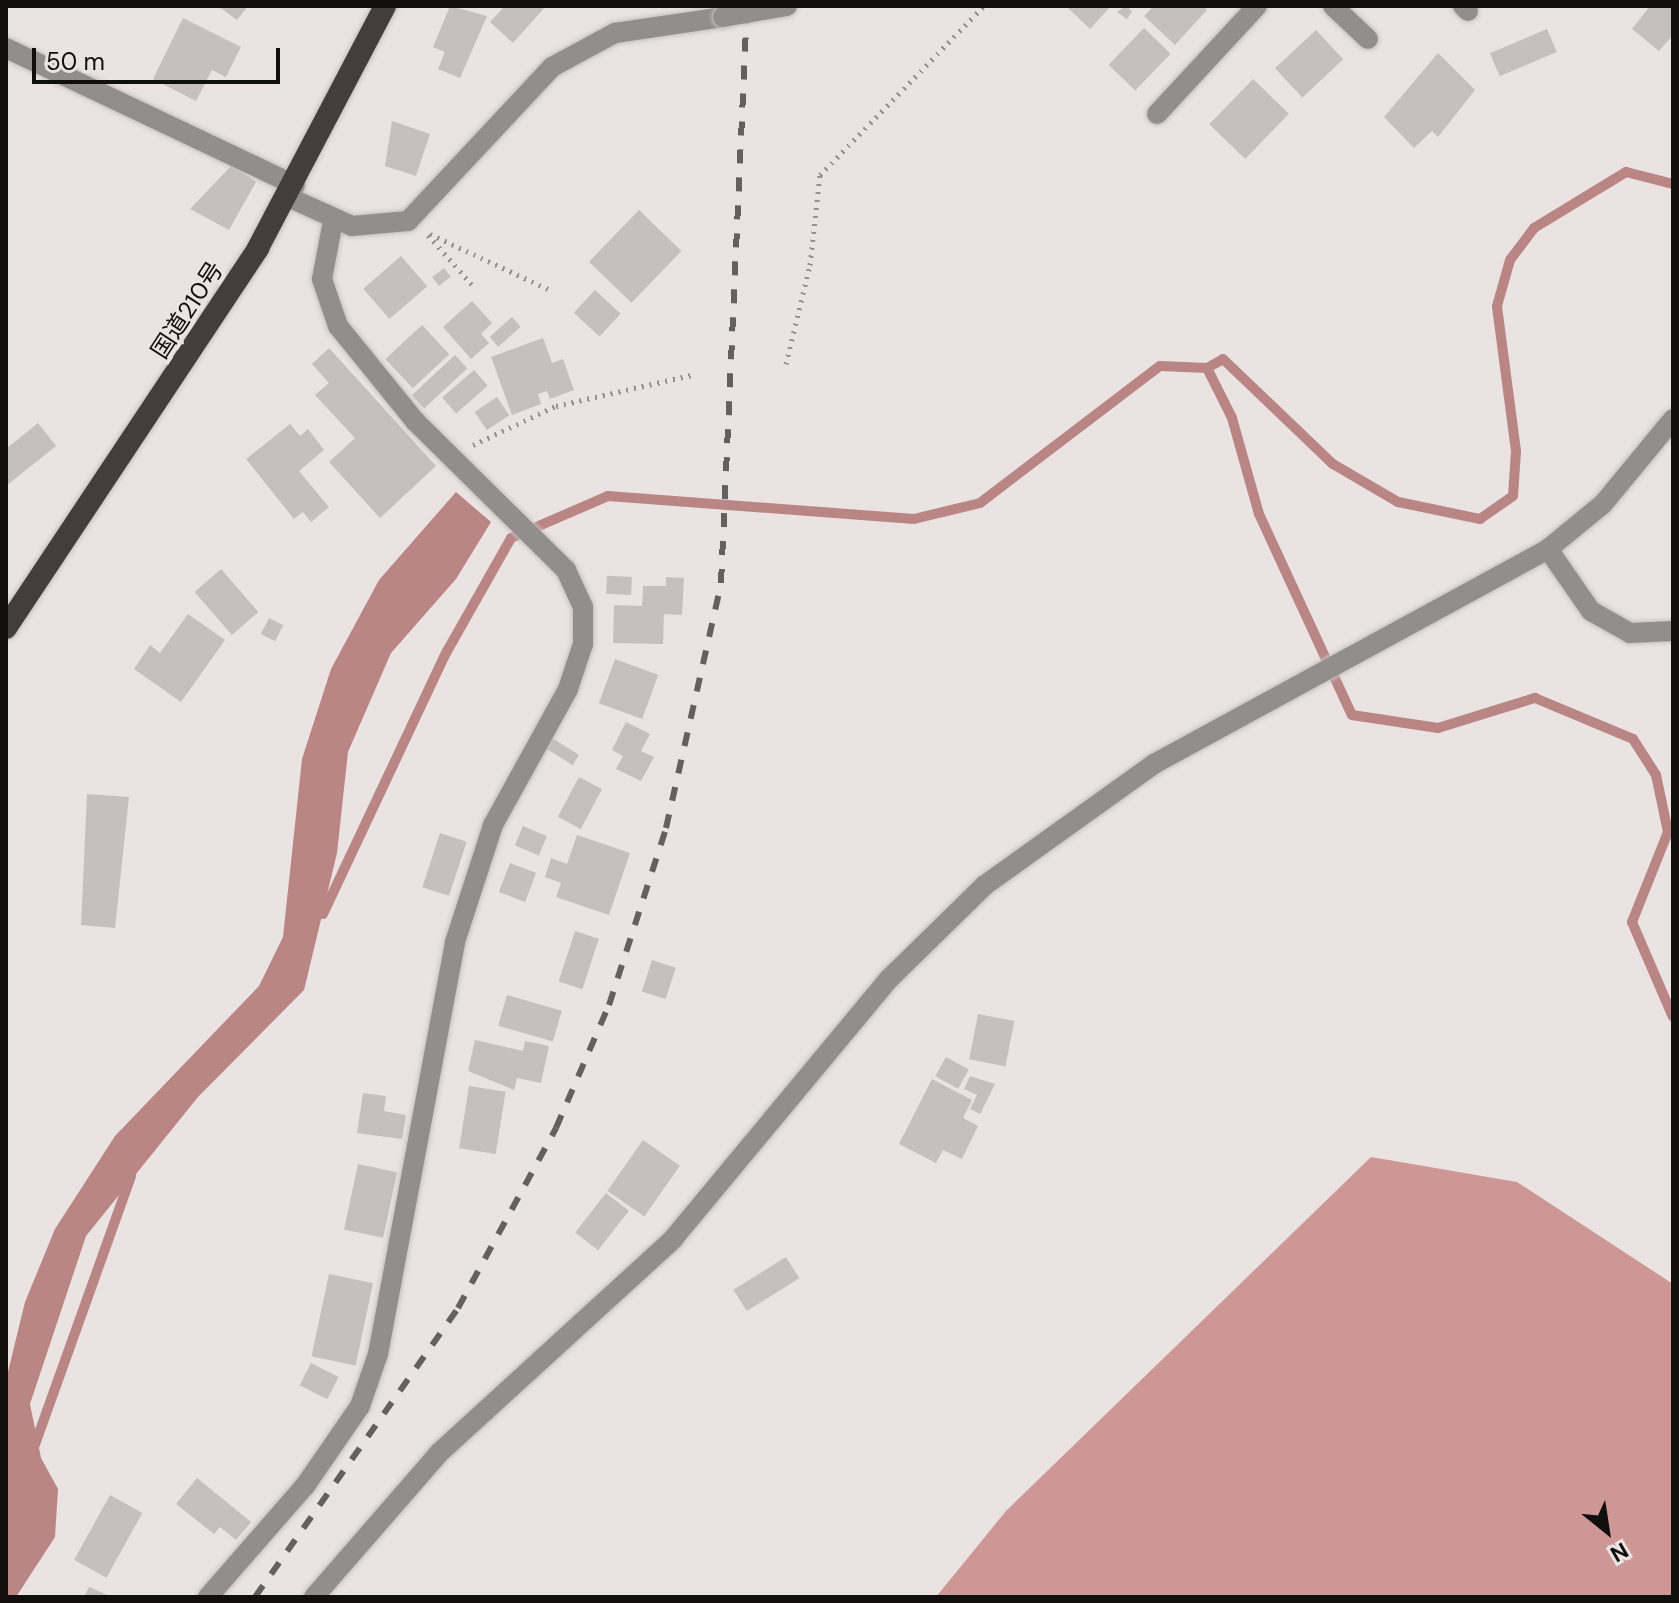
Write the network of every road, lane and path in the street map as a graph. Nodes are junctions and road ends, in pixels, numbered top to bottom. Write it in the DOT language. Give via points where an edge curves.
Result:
graph roads {
  1 [pos="385,6"];
  2 [pos="788,6"];
  3 [pos="984,6"];
  4 [pos="1257,6"];
  5 [pos="1333,6"];
  6 [pos="1368,39"];
  7 [pos="6,48"];
  8 [pos="1157,114"];
  9 [pos="291,191"];
  10 [pos="333,221"];
  11 [pos="417,226"];
  12 [pos="474,287"];
  13 [pos="550,290"];
  14 [pos="786,364"];
  15 [pos="691,375"];
  16 [pos="1673,419"];
  17 [pos="454,462"];
  18 [pos="1548,549"];
  19 [pos="6,628"];
  20 [pos="1673,631"];
  21 [pos="208,1597"];
  22 [pos="314,1597"];
  1 -- 9 [label="highway, 国道210号"];
  2 -- 11 [label="street, bridge" via="615,33 552,67"];
  3 -- 14 [label="path" via="820,175 810,265"];
  4 -- 8 [label="street"];
  5 -- 6 [label="street"];
  7 -- 9 [label="street"];
  9 -- 10 [label="street"];
  9 -- 19 [label="highway, 国道210号"];
  10 -- 11 [label="street" via="371,228"];
  10 -- 17 [label="street" via="322,279 338,326"];
  11 -- 12 [label="path"];
  11 -- 13 [label="path"];
  15 -- 17 [label="path" via="556,406"];
  16 -- 18 [label="street" via="1603,504"];
  17 -- 21 [label="street" via="566,570 583,607 579,665 493,825 455,942 374,1367 360,1406 305,1486"];
  18 -- 20 [label="street" via="1591,611 1630,633"];
  18 -- 22 [label="street" via="1154,764 985,885 889,979 673,1239 450,1442"];
}
